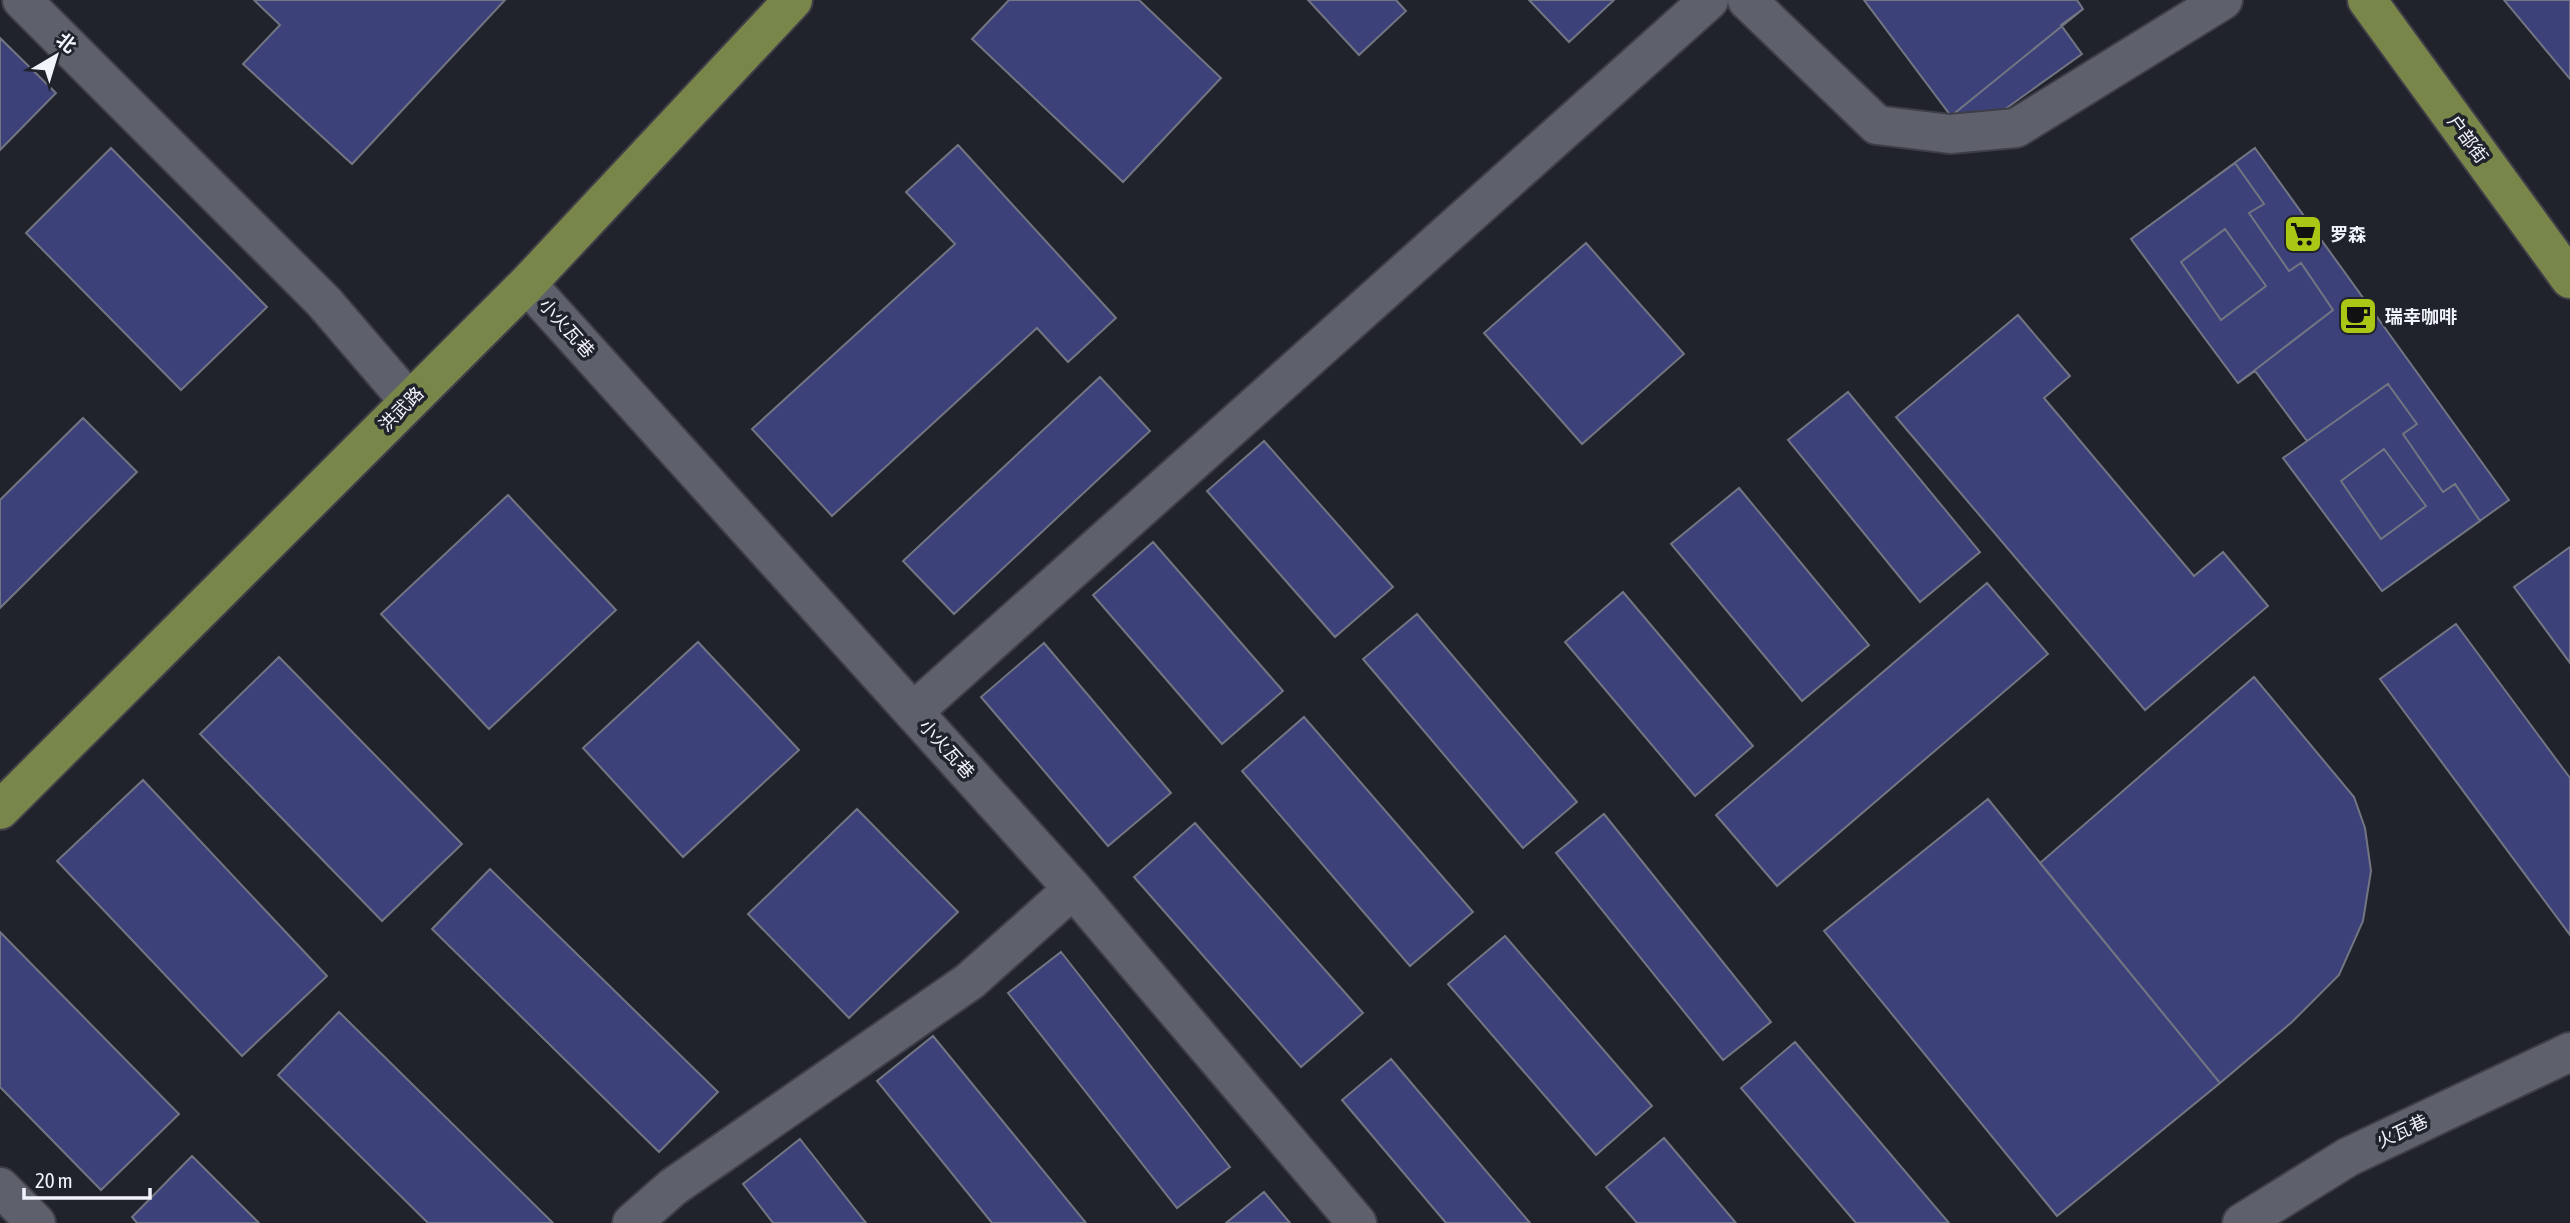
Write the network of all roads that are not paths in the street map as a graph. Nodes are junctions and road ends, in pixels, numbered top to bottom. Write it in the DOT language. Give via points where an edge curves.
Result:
graph roads {
  1 [pos="22,0"];
  2 [pos="793,0"];
  3 [pos="1709,0"];
  4 [pos="1747,0"];
  5 [pos="2223,0"];
  6 [pos="2367,0"];
  7 [pos="2570,279"];
  8 [pos="527,284"];
  9 [pos="409,401"];
  10 [pos="913,712"];
  11 [pos="0,810"];
  12 [pos="1073,889"];
  13 [pos="2570,1052"];
  14 [pos="0,1187"];
  15 [pos="36,1223"];
  16 [pos="632,1223"];
  17 [pos="1357,1223"];
  18 [pos="2242,1223"];
  1 -- 9 [label="street" via="324,302"];
  2 -- 8 [label="main road, 洪武路"];
  3 -- 10 [label="street"];
  4 -- 5 [label="street" via="1877,125 1950,134 2016,128"];
  6 -- 7 [label="main road, 户部街"];
  8 -- 9 [label="main road, 洪武路"];
  8 -- 10 [label="street, 小火瓦巷"];
  9 -- 11 [label="main road, 洪武路"];
  10 -- 12 [label="street, 小火瓦巷"];
  12 -- 16 [label="street" via="970,981 673,1187"];
  12 -- 17 [label="street, 小火瓦巷"];
  13 -- 18 [label="street, 火瓦巷" via="2348,1157"];
  14 -- 15 [label="street"];
}
